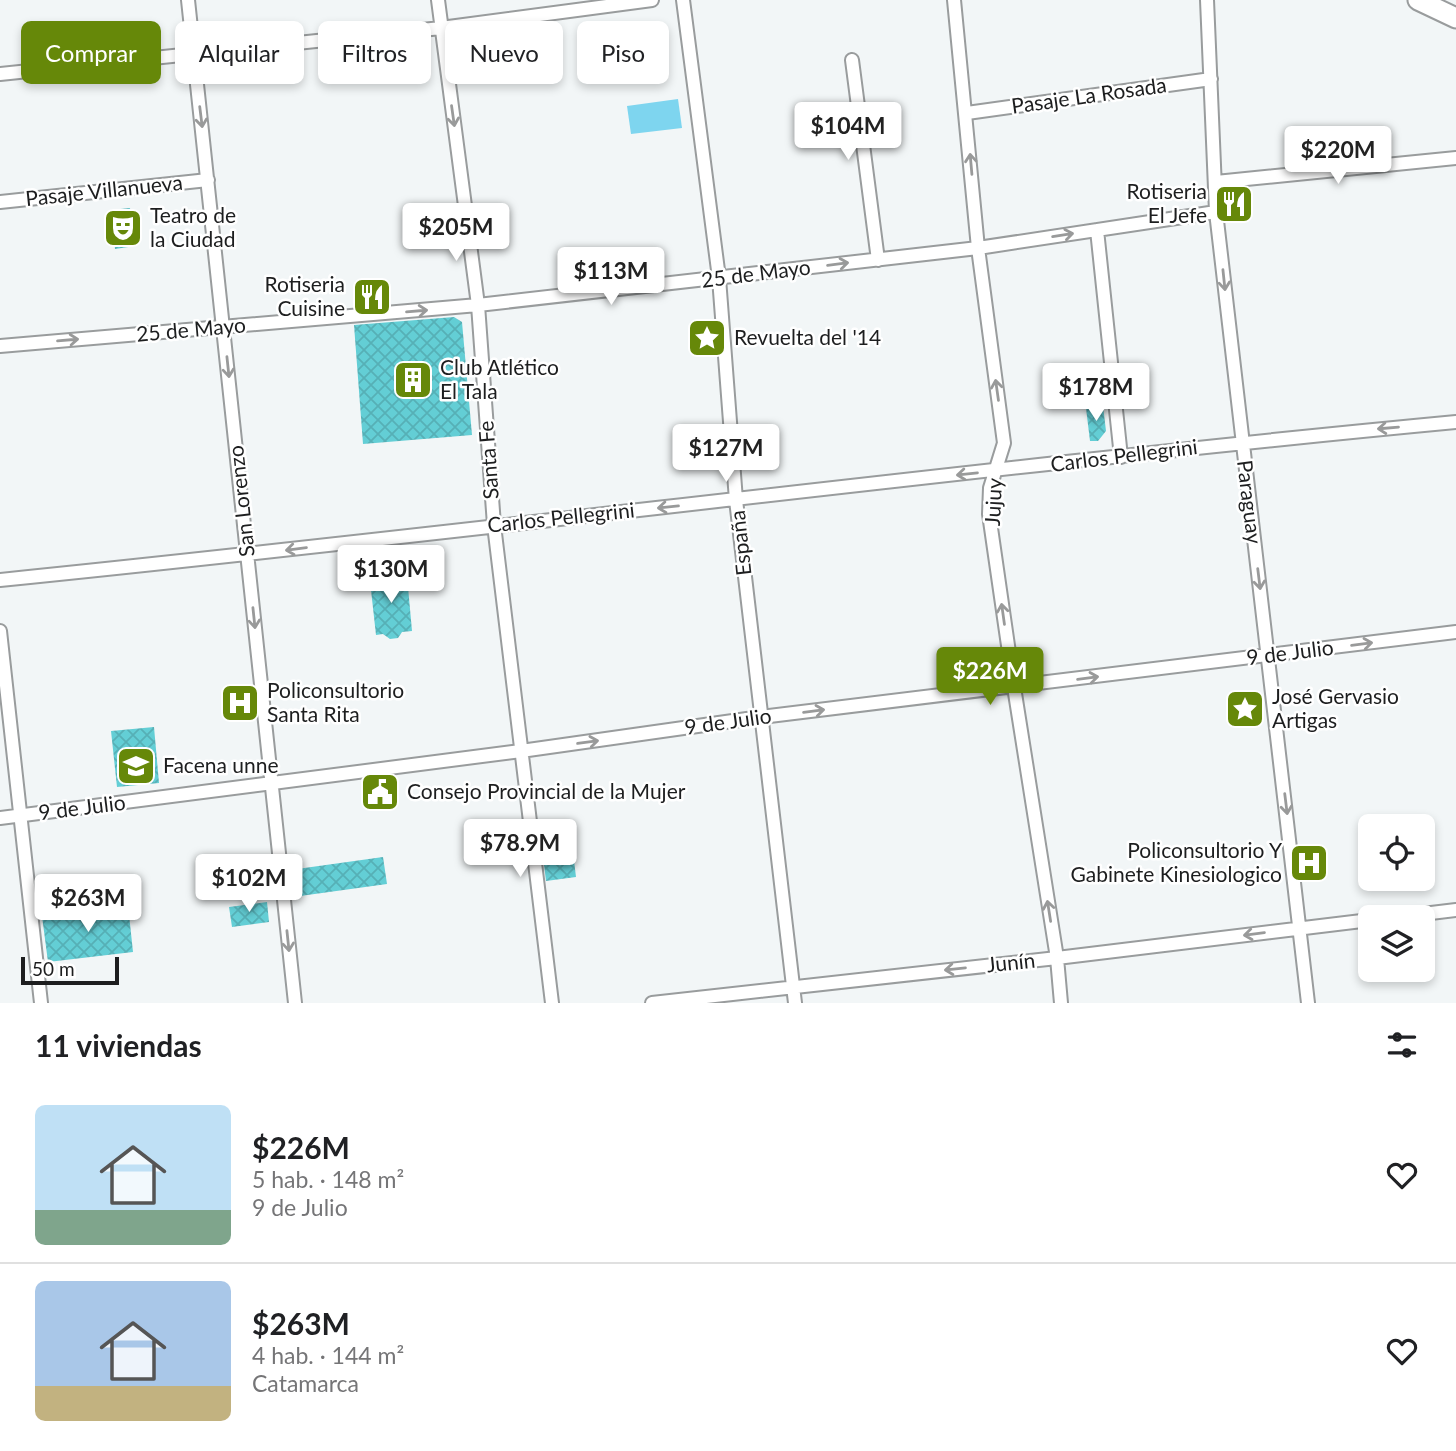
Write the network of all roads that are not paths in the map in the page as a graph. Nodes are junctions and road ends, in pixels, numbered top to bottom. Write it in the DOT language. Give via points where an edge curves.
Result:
graph roads {
  1 [pos="188,0"];
  2 [pos="438,0"];
  3 [pos="652,0"];
  4 [pos="684,0"];
  5 [pos="954,0"];
  6 [pos="1208,0"];
  7 [pos="1419,0"];
  8 [pos="1456,18"];
  9 [pos="190,21"];
  10 [pos="441,28"];
  11 [pos="304,42"];
  12 [pos="175,55"];
  13 [pos="852,60"];
  14 [pos="0,74"];
  15 [pos="1211,79"];
  16 [pos="197,84"];
  17 [pos="967,113"];
  18 [pos="1456,158"];
  19 [pos="208,180"];
  20 [pos="1216,182"];
  21 [pos="0,202"];
  22 [pos="1216,212"];
  23 [pos="1097,230"];
  24 [pos="978,248"];
  25 [pos="878,260"];
  26 [pos="719,278"];
  27 [pos="478,305"];
  28 [pos="223,327"];
  29 [pos="0,346"];
  30 [pos="1456,422"];
  31 [pos="1242,442"];
  32 [pos="1121,457"];
  33 [pos="994,470"];
  34 [pos="736,500"];
  35 [pos="494,525"];
  36 [pos="247,555"];
  37 [pos="0,580"];
  38 [pos="0,631"];
  39 [pos="1456,632"];
  40 [pos="1268,656"];
  41 [pos="1014,687"];
  42 [pos="761,717"];
  43 [pos="520,751"];
  44 [pos="271,783"];
  45 [pos="20,816"];
  46 [pos="0,818"];
  47 [pos="1456,910"];
  48 [pos="1435,913"];
  49 [pos="1358,922"];
  50 [pos="1301,929"];
  51 [pos="1057,958"];
  52 [pos="792,987"];
  53 [pos="41,1003"];
  54 [pos="295,1003"];
  55 [pos="552,1003"];
  56 [pos="652,1003"];
  57 [pos="795,1003"];
  58 [pos="1061,1003"];
  59 [pos="1308,1003"];
  1 -- 9 [label="street, San Lorenzo"];
  2 -- 10 [label="street, Santa Fe"];
  3 -- 10 [label="street"];
  4 -- 26 [label="street, España"];
  5 -- 17 [label="street, Jujuy"];
  6 -- 15 [label="street, Paraguay"];
  7 -- 8 [label="main road"];
  10 -- 11 [label="street"];
  10 -- 27 [label="street, Santa Fe, one-way"];
  12 -- 14 [label="street"];
  13 -- 25 [label="street"];
  15 -- 17 [label="street, Pasaje La Rosada"];
  15 -- 20 [label="street, Paraguay"];
  16 -- 19 [label="street, San Lorenzo, one-way"];
  24 -- 17 [label="street, Jujuy, one-way"];
  18 -- 20 [label="street"];
  19 -- 21 [label="street, Pasaje Villanueva"];
  19 -- 28 [label="street, San Lorenzo"];
  20 -- 22 [label="street, Paraguay"];
  22 -- 23 [label="street, 25 de Mayo"];
  22 -- 31 [label="street, Paraguay, one-way"];
  24 -- 23 [label="street, 25 de Mayo, one-way"];
  23 -- 32 [label="street"];
  24 -- 25 [label="street, 25 de Mayo"];
  33 -- 24 [label="street, Jujuy, one-way" via="1004,443"];
  26 -- 25 [label="street, 25 de Mayo, one-way"];
  26 -- 27 [label="street, 25 de Mayo"];
  26 -- 34 [label="street, España"];
  28 -- 27 [label="street, 25 de Mayo, one-way"];
  27 -- 35 [label="street, Santa Fe"];
  29 -- 28 [label="street, 25 de Mayo, one-way"];
  28 -- 36 [label="street, San Lorenzo, one-way"];
  30 -- 31 [label="street, Carlos Pellegrini, one-way"];
  31 -- 32 [label="street, Carlos Pellegrini"];
  31 -- 40 [label="street, Paraguay, one-way"];
  32 -- 33 [label="street, Carlos Pellegrini"];
  33 -- 34 [label="street, Carlos Pellegrini, one-way"];
  41 -- 33 [label="street, Jujuy, one-way" via="989,514"];
  34 -- 35 [label="street, Carlos Pellegrini, one-way"];
  34 -- 42 [label="street, España"];
  35 -- 36 [label="street, Carlos Pellegrini, one-way"];
  35 -- 43 [label="street, Santa Fe"];
  36 -- 37 [label="street, Carlos Pellegrini"];
  36 -- 44 [label="street, San Lorenzo, one-way"];
  38 -- 45 [label="street"];
  40 -- 39 [label="street, 9 de Julio, one-way"];
  41 -- 40 [label="street, 9 de Julio, one-way"];
  40 -- 50 [label="street, Paraguay, one-way"];
  42 -- 41 [label="street, 9 de Julio, one-way"];
  51 -- 41 [label="street, Jujuy, one-way"];
  43 -- 42 [label="street, 9 de Julio, one-way"];
  42 -- 52 [label="street, España"];
  43 -- 44 [label="street, 9 de Julio"];
  43 -- 55 [label="street, Santa Fe"];
  44 -- 45 [label="street, 9 de Julio"];
  44 -- 54 [label="street, San Lorenzo, one-way"];
  45 -- 46 [label="street, 9 de Julio"];
  45 -- 53 [label="street"];
  47 -- 48 [label="street"];
  49 -- 50 [label="street, Junín"];
  50 -- 51 [label="street, Junín, one-way"];
  50 -- 59 [label="street, Paraguay"];
  51 -- 52 [label="street, Junín, one-way"];
  51 -- 58 [label="street, Jujuy"];
  52 -- 56 [label="street, Junín"];
  52 -- 57 [label="street, España"];
}
